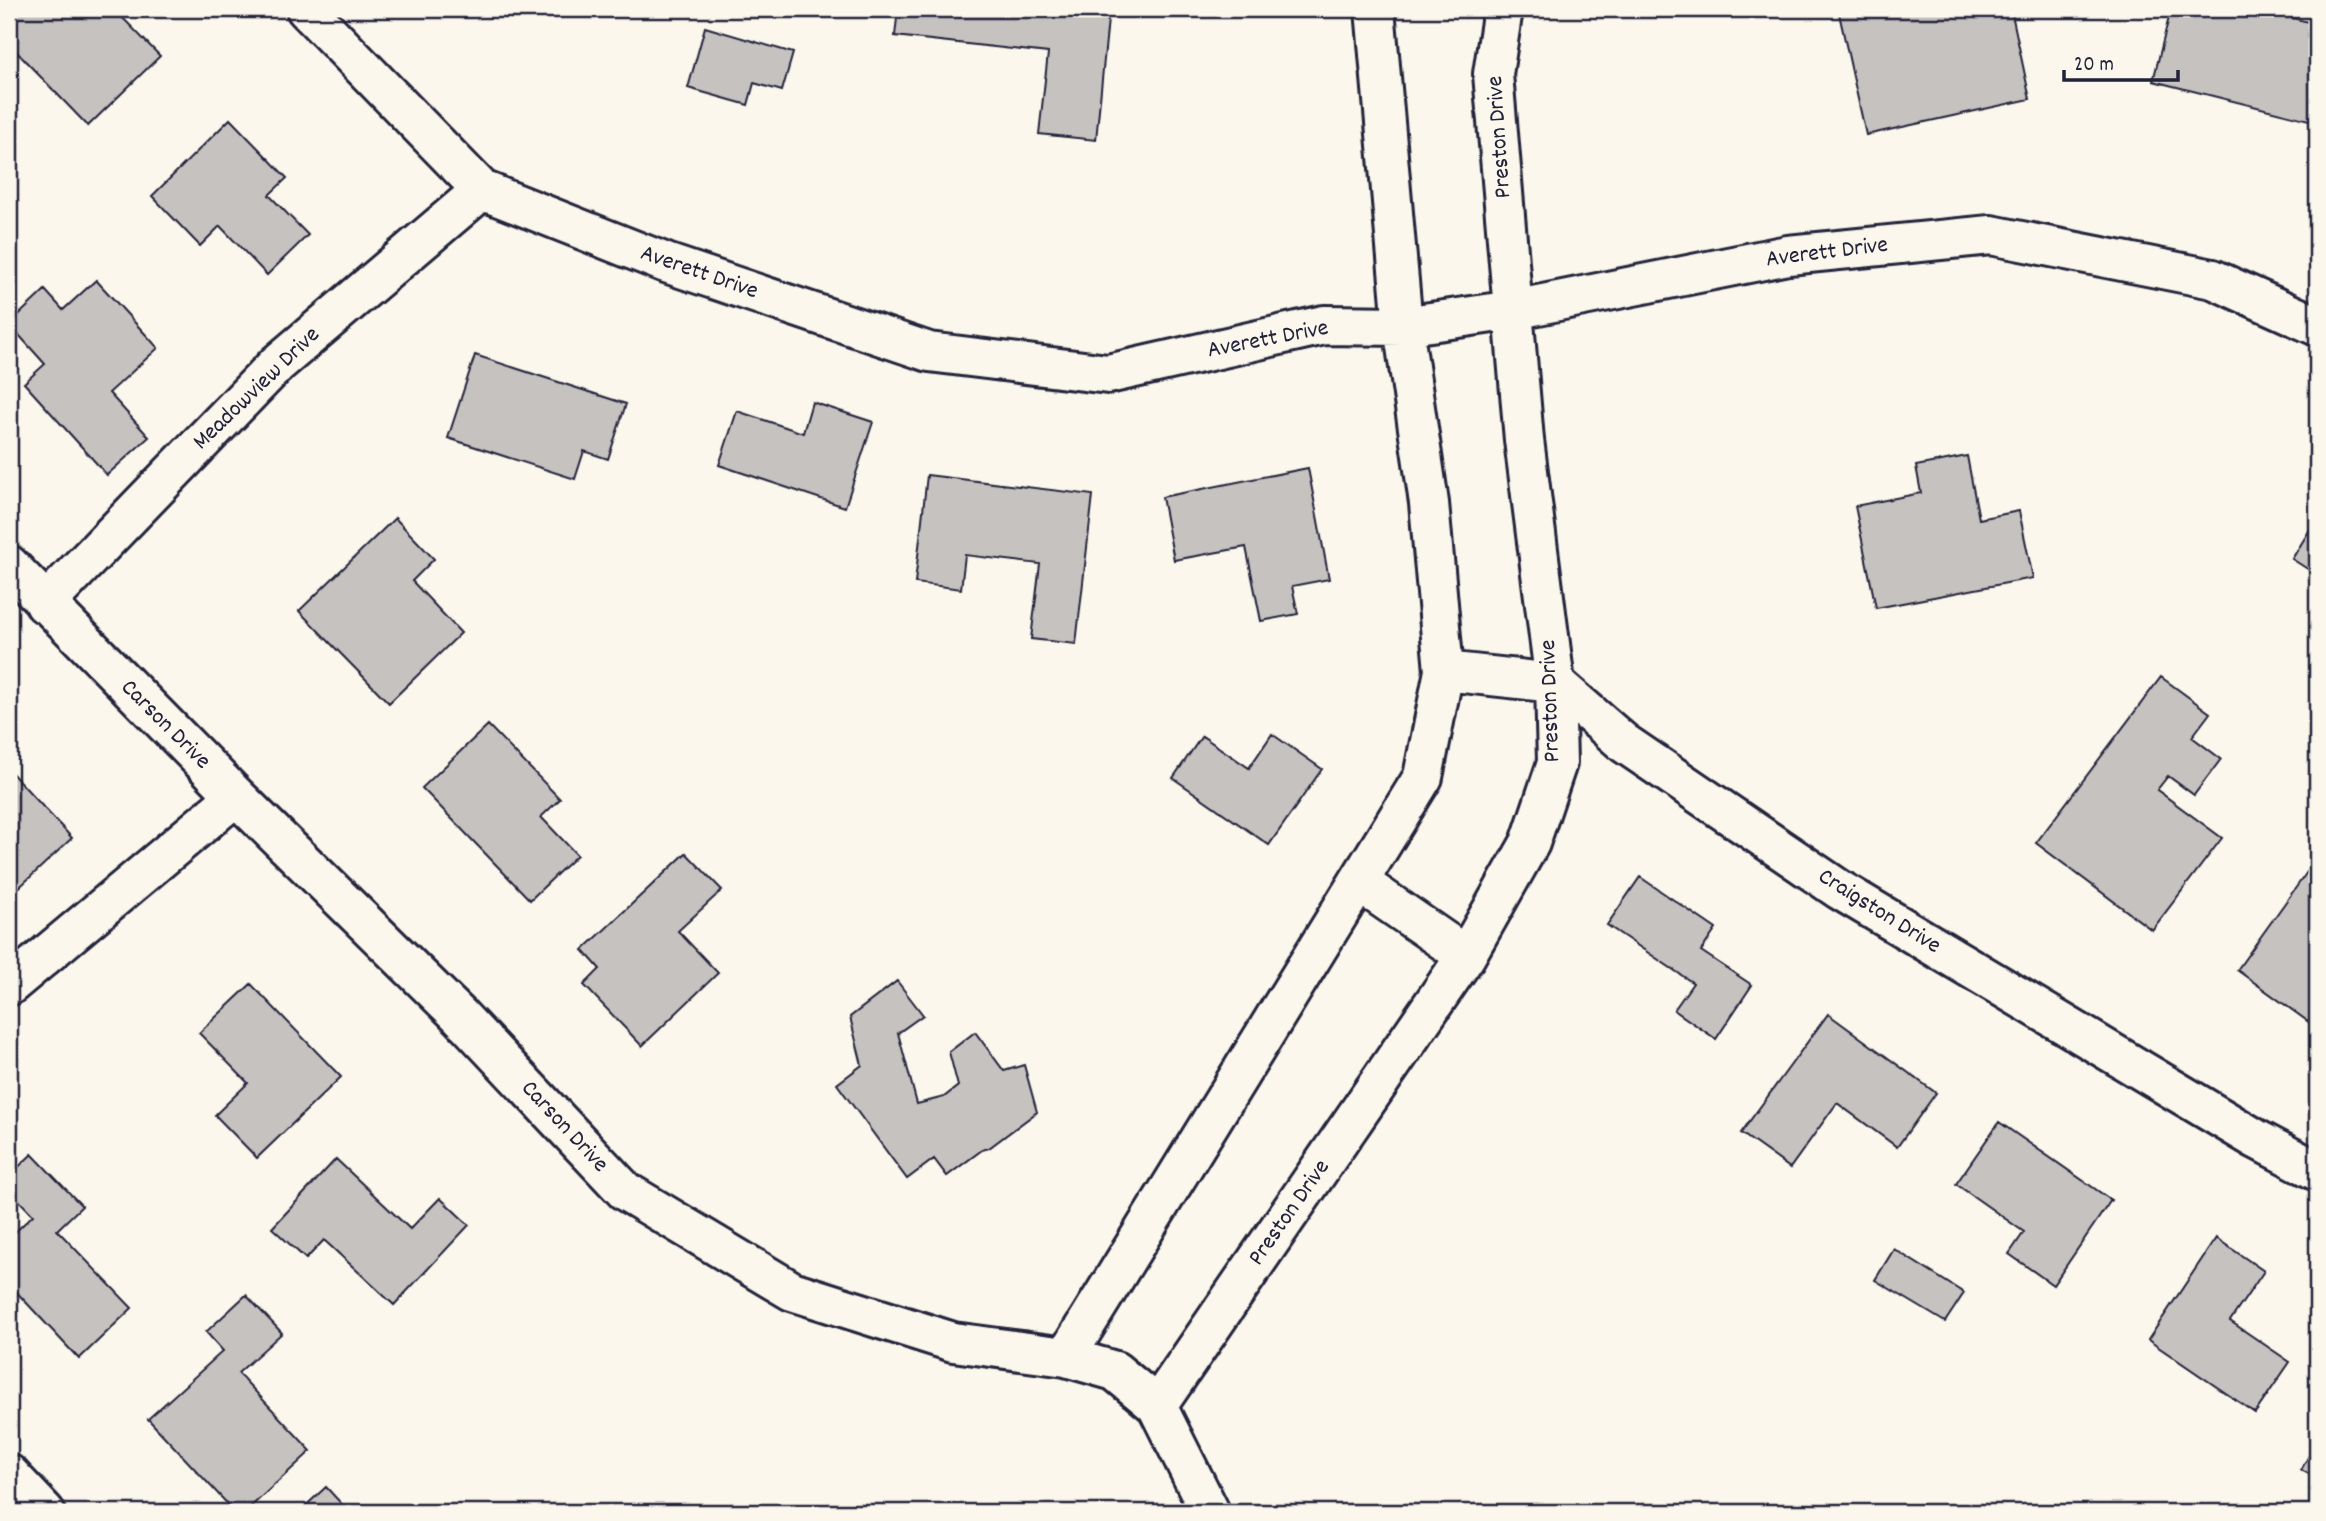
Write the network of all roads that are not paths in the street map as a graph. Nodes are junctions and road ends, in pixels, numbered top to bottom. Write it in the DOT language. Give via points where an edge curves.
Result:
graph roads {
  1 [pos="306,9"];
  2 [pos="1375,9"];
  3 [pos="1503,9"];
  4 [pos="482,190"];
  5 [pos="1513,310"];
  6 [pos="1403,326"];
  7 [pos="2317,326"];
  8 [pos="9,565"];
  9 [pos="45,604"];
  10 [pos="1444,671"];
  11 [pos="1555,683"];
  12 [pos="236,796"];
  13 [pos="1359,882"];
  14 [pos="1466,956"];
  15 [pos="9,986"];
  16 [pos="2317,1171"];
  17 [pos="1066,1357"];
  18 [pos="1157,1406"];
  19 [pos="9,1474"];
  20 [pos="45,1512"];
  21 [pos="1210,1512"];
  1 -- 4 [label="street, Averett Drive"];
  2 -- 6 [label="street"];
  3 -- 5 [label="street, Preston Drive" via="1493,74"];
  4 -- 6 [label="street, Averett Drive" via="666,263 929,352 1108,374 1324,325"];
  4 -- 9 [label="street, Meadowview Drive" via="276,364"];
  5 -- 6 [label="street, Averett Drive"];
  5 -- 7 [label="street, Averett Drive" via="1787,255 1991,235 2213,279"];
  5 -- 11 [label="street, Preston Drive" via="1524,440"];
  6 -- 10 [label="street" via="1429,503"];
  8 -- 9 [label="street, Carson Drive"];
  9 -- 12 [label="street, Carson Drive"];
  10 -- 11 [label="street"];
  10 -- 13 [label="street" via="1423,777"];
  11 -- 14 [label="street, Preston Drive" via="1557,763 1530,843"];
  11 -- 16 [label="street, Craigston Drive" via="1624,743 1840,890"];
  12 -- 15 [label="street"];
  12 -- 17 [label="street, Carson Drive" via="460,1016 625,1191 792,1291 953,1342"];
  13 -- 14 [label="street"];
  13 -- 17 [label="street"];
  14 -- 18 [label="street, Preston Drive"];
  17 -- 18 [label="street, Carson Drive" via="1115,1371"];
  18 -- 21 [label="street, Carson Drive"];
  19 -- 20 [label="street"];
}
